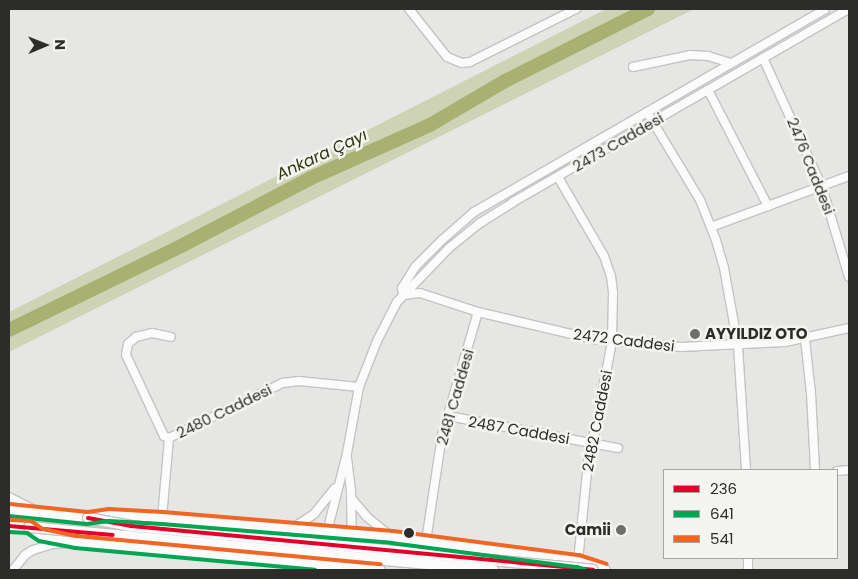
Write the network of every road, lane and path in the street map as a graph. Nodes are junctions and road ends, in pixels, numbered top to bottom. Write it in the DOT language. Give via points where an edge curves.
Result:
graph roads {
  1 [pos="409,9"];
  2 [pos="576,9"];
  3 [pos="825,9"];
  4 [pos="849,9"];
  5 [pos="763,58"];
  6 [pos="731,63"];
  7 [pos="633,67"];
  8 [pos="708,90"];
  9 [pos="647,112"];
  10 [pos="653,122"];
  11 [pos="849,176"];
  12 [pos="558,177"];
  13 [pos="822,187"];
  14 [pos="768,206"];
  15 [pos="712,227"];
  16 [pos="849,276"];
  17 [pos="403,295"];
  18 [pos="478,312"];
  19 [pos="849,328"];
  20 [pos="171,337"];
  21 [pos="805,339"];
  22 [pos="612,341"];
  23 [pos="738,346"];
  24 [pos="359,387"];
  25 [pos="448,416"];
  26 [pos="169,438"];
  27 [pos="590,443"];
  28 [pos="618,448"];
  29 [pos="347,453"];
  30 [pos="746,469"];
  31 [pos="815,469"];
  32 [pos="338,484"];
  33 [pos="9,497"];
  34 [pos="351,497"];
  35 [pos="9,510"];
  36 [pos="41,513"];
  37 [pos="88,518"];
  38 [pos="162,518"];
  39 [pos="9,526"];
  40 [pos="29,527"];
  41 [pos="289,529"];
  42 [pos="327,532"];
  43 [pos="353,533"];
  44 [pos="393,537"];
  45 [pos="426,541"];
  46 [pos="76,542"];
  47 [pos="578,561"];
  48 [pos="291,562"];
  49 [pos="322,568"];
  50 [pos="348,569"];
  51 [pos="13,570"];
  52 [pos="303,570"];
  53 [pos="368,570"];
  54 [pos="380,570"];
  55 [pos="389,570"];
  56 [pos="493,570"];
  57 [pos="593,570"];
  58 [pos="605,570"];
  1 -- 2 [label="street" via="447,57 462,63 470,62"];
  3 -- 6 [label="street, 2473 Caddesi"];
  4 -- 5 [label="street, 2473 Caddesi"];
  5 -- 8 [label="street, 2473 Caddesi"];
  5 -- 13 [label="street, 2476 Caddesi"];
  6 -- 7 [label="street" via="690,55"];
  6 -- 9 [label="street, 2473 Caddesi"];
  8 -- 10 [label="street, 2473 Caddesi"];
  8 -- 14 [label="street"];
  9 -- 10 [label="street"];
  9 -- 17 [label="street, 2473 Caddesi" via="474,212 415,266 402,288"];
  10 -- 12 [label="street, 2473 Caddesi"];
  10 -- 15 [label="street" via="700,200"];
  11 -- 13 [label="street"];
  12 -- 17 [label="street, 2473 Caddesi" via="472,229"];
  12 -- 22 [label="street, 2482 Caddesi" via="607,264 613,293"];
  13 -- 14 [label="street"];
  13 -- 16 [label="street, 2476 Caddesi"];
  14 -- 15 [label="street"];
  15 -- 23 [label="street" via="724,268"];
  17 -- 18 [label="street, 2472 Caddesi" via="420,293"];
  17 -- 24 [label="street, 2473 Caddesi" via="377,341"];
  18 -- 22 [label="street, 2472 Caddesi"];
  18 -- 25 [label="street, 2481 Caddesi"];
  19 -- 21 [label="street, 2472 Caddesi"];
  20 -- 26 [label="street" via="152,333 136,337 128,344 126,355 164,436"];
  21 -- 23 [label="street, 2472 Caddesi"];
  21 -- 31 [label="street"];
  22 -- 23 [label="street, 2472 Caddesi" via="681,347"];
  22 -- 27 [label="street, 2482 Caddesi" via="595,432"];
  23 -- 30 [label="street"];
  24 -- 26 [label="street, 2480 Caddesi" via="299,381 283,383"];
  24 -- 29 [label="street, 2473 Caddesi"];
  25 -- 27 [label="street, 2487 Caddesi"];
  25 -- 45 [label="street, 2481 Caddesi" via="442,435"];
  26 -- 38 [label="street, 2480 Caddesi"];
  27 -- 28 [label="street, 2487 Caddesi"];
  27 -- 47 [label="street, 2482 Caddesi"];
  29 -- 32 [label="street, 2473 Caddesi"];
  29 -- 34 [label="street, 2473 Caddesi"];
  32 -- 41 [label="street" via="314,514"];
  32 -- 42 [label="street, 2473 Caddesi"];
  33 -- 36 [label="street"];
  34 -- 43 [label="street, 2473 Caddesi"];
  34 -- 44 [label="street" via="367,517"];
  35 -- 36 [label="main road"];
  36 -- 37 [label="main road"];
  37 -- 38 [label="main road" via="109,515"];
  37 -- 57 [label="main road, bridge" via="131,526"];
  38 -- 41 [label="main road"];
  39 -- 40 [label="main road"];
  40 -- 46 [label="main road" via="42,535"];
  40 -- 56 [label="main road, bridge"];
  41 -- 42 [label="main road"];
  41 -- 48 [label="main road" via="300,537 302,545"];
  42 -- 43 [label="main road"];
  42 -- 49 [label="street, 2473 Caddesi"];
  43 -- 44 [label="main road"];
  43 -- 50 [label="street, 2473 Caddesi"];
  44 -- 45 [label="main road"];
  44 -- 55 [label="main road" via="386,542 381,554 382,563"];
  45 -- 47 [label="main road"];
  46 -- 48 [label="main road"];
  46 -- 51 [label="street" via="40,547 25,556"];
  47 -- 58 [label="main road"];
  48 -- 49 [label="main road"];
  48 -- 52 [label="street"];
  49 -- 50 [label="main road"];
  50 -- 53 [label="main road"];
  53 -- 54 [label="main road"];
}
